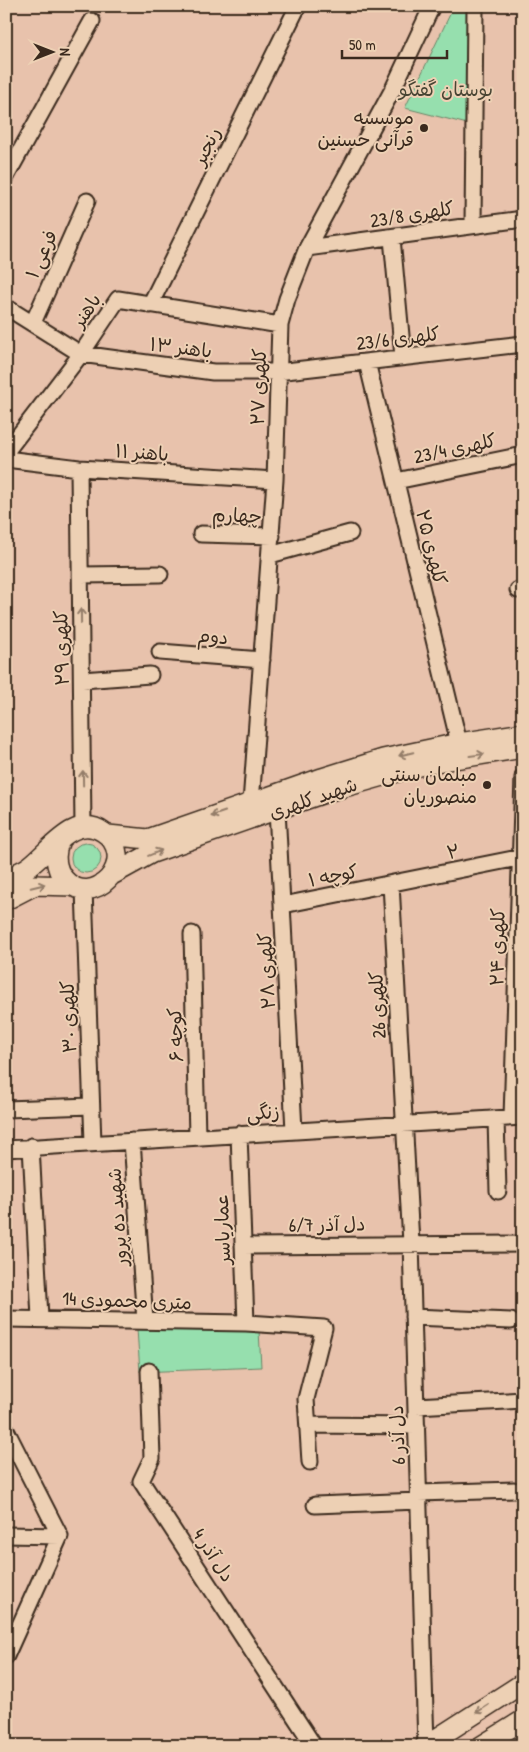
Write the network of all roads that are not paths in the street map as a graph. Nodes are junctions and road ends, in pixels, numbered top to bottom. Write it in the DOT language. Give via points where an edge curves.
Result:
graph roads {
  1 [pos="298,6"];
  2 [pos="432,6"];
  3 [pos="476,6"];
  4 [pos="92,21"];
  5 [pos="6,177"];
  6 [pos="87,201"];
  7 [pos="523,219"];
  8 [pos="473,225"];
  9 [pos="392,238"];
  10 [pos="307,248"];
  11 [pos="150,304"];
  12 [pos="6,306"];
  13 [pos="32,323"];
  14 [pos="280,325"];
  15 [pos="523,344"];
  16 [pos="81,354"];
  17 [pos="403,357"];
  18 [pos="367,362"];
  19 [pos="277,372"];
  20 [pos="6,452"];
  21 [pos="523,455"];
  22 [pos="6,459"];
  23 [pos="79,468"];
  24 [pos="276,480"];
  25 [pos="396,481"];
  26 [pos="350,533"];
  27 [pos="201,534"];
  28 [pos="272,536"];
  29 [pos="270,555"];
  30 [pos="160,574"];
  31 [pos="80,575"];
  32 [pos="160,652"];
  33 [pos="262,660"];
  34 [pos="150,675"];
  35 [pos="82,680"];
  36 [pos="523,733"];
  37 [pos="459,742"];
  38 [pos="523,748"];
  39 [pos="523,777"];
  40 [pos="251,803"];
  41 [pos="277,810"];
  42 [pos="83,827"];
  43 [pos="108,835"];
  44 [pos="60,840"];
  45 [pos="521,857"];
  46 [pos="112,875"];
  47 [pos="6,879"];
  48 [pos="391,884"];
  49 [pos="78,887"];
  50 [pos="6,900"];
  51 [pos="283,905"];
  52 [pos="192,934"];
  53 [pos="519,998"];
  54 [pos="518,1067"];
  55 [pos="91,1106"];
  56 [pos="6,1109"];
  57 [pos="517,1117"];
  58 [pos="496,1119"];
  59 [pos="403,1124"];
  60 [pos="294,1130"];
  61 [pos="239,1134"];
  62 [pos="198,1136"];
  63 [pos="132,1141"];
  64 [pos="93,1143"];
  65 [pos="31,1146"];
  66 [pos="6,1149"];
  67 [pos="498,1191"];
  68 [pos="411,1243"];
  69 [pos="523,1244"];
  70 [pos="243,1246"];
  71 [pos="413,1317"];
  72 [pos="40,1318"];
  73 [pos="6,1319"];
  74 [pos="144,1321"];
  75 [pos="511,1321"];
  76 [pos="246,1323"];
  77 [pos="149,1371"];
  78 [pos="523,1400"];
  79 [pos="416,1406"];
  80 [pos="308,1425"];
  81 [pos="416,1426"];
  82 [pos="6,1430"];
  83 [pos="11,1445"];
  84 [pos="310,1462"];
  85 [pos="514,1490"];
  86 [pos="419,1497"];
  87 [pos="315,1505"];
  88 [pos="6,1535"];
  89 [pos="60,1536"];
  90 [pos="6,1656"];
  91 [pos="523,1683"];
  92 [pos="523,1720"];
  93 [pos="426,1745"];
  94 [pos="314,1746"];
  95 [pos="481,1746"];
  1 -- 11 [label="street, رنجبر"];
  2 -- 10 [label="street, کلهری ۲۷" via="393,88"];
  3 -- 8 [label="street"];
  4 -- 5 [label="street"];
  6 -- 13 [label="street, فرعی ۱"];
  7 -- 8 [label="street, کلهری 23/8"];
  8 -- 9 [label="street, کلهری 23/8"];
  9 -- 10 [label="street, کلهری 23/8"];
  9 -- 17 [label="street"];
  10 -- 14 [label="street, کلهری ۲۷"];
  11 -- 14 [label="street, باهنر"];
  11 -- 16 [label="street, باهنر" via="118,299"];
  12 -- 13 [label="street"];
  13 -- 16 [label="street"];
  14 -- 19 [label="street, کلهری ۲۷"];
  15 -- 17 [label="street, کلهری 23/6"];
  16 -- 19 [label="street, باهنر ۱۳" via="213,372"];
  16 -- 20 [label="street, باهنر"];
  17 -- 18 [label="street, کلهری 23/6"];
  18 -- 19 [label="street, کلهری 23/6"];
  18 -- 25 [label="street, کلهری ۲۵"];
  19 -- 24 [label="street, کلهری ۲۷"];
  21 -- 25 [label="street, کلهری 23/4"];
  22 -- 23 [label="street, باهنر ۱۱"];
  23 -- 24 [label="street, باهنر ۱۱"];
  23 -- 31 [label="street, کلهری ۲۹"];
  24 -- 28 [label="street, کلهری ۲۷"];
  25 -- 37 [label="street, کلهری ۲۵"];
  26 -- 29 [label="street"];
  27 -- 28 [label="street, چهارم"];
  28 -- 29 [label="street, کلهری ۲۷"];
  29 -- 33 [label="street, کلهری ۲۷"];
  30 -- 31 [label="street"];
  35 -- 31 [label="street, کلهری ۲۹, one-way"];
  32 -- 33 [label="street, دوم"];
  33 -- 40 [label="street, کلهری ۲۷"];
  34 -- 35 [label="street"];
  42 -- 35 [label="street, کلهری ۲۹, one-way"];
  36 -- 37 [label="main road, شهید کلهری"];
  37 -- 40 [label="main road, شهید کلهری, one-way" via="383,759"];
  41 -- 38 [label="main road, شهید کلهری, one-way" via="387,773"];
  39 -- 45 [label="street, کلهری ۲۴"];
  40 -- 43 [label="main road, شهید کلهری, one-way" via="148,839"];
  46 -- 41 [label="main road, شهید کلهری, one-way" via="152,853"];
  41 -- 51 [label="street, کلهری ۲۸"];
  42 -- 43 [label="main road" via="99,829"];
  42 -- 44 [label="main road" via="68,832"];
  43 -- 46 [label="main road" via="117,855"];
  44 -- 47 [label="main road" via="26,868"];
  44 -- 49 [label="main road" via="55,860 58,871 64,880"];
  45 -- 48 [label="street, ۲"];
  45 -- 53 [label="street, کلهری ۲۴"];
  46 -- 49 [label="main road" via="94,888"];
  48 -- 51 [label="street, ۱ کوچه"];
  48 -- 59 [label="street, کلهری 26"];
  50 -- 49 [label="main road, one-way" via="35,885"];
  49 -- 55 [label="street, کلهری ۳۰"];
  51 -- 60 [label="street, کلهری ۲۸"];
  52 -- 62 [label="street, ۶ کوچه"];
  53 -- 54 [label="street, کلهری ۲۴"];
  54 -- 57 [label="street, کلهری ۲۴"];
  55 -- 56 [label="street"];
  55 -- 64 [label="street, کلهری ۳۰"];
  57 -- 58 [label="street, زنگی"];
  58 -- 59 [label="street, زنگی"];
  58 -- 67 [label="street"];
  59 -- 60 [label="street, زنگی"];
  59 -- 68 [label="street, دل آذر 6"];
  60 -- 61 [label="street, زنگی"];
  61 -- 62 [label="street, زنگی"];
  61 -- 70 [label="street, عماریاسر"];
  62 -- 63 [label="street, زنگی"];
  63 -- 64 [label="street, زنگی"];
  63 -- 74 [label="street, شهید ده پرور"];
  64 -- 65 [label="street, زنگی"];
  65 -- 66 [label="street, زنگی"];
  65 -- 72 [label="street"];
  68 -- 69 [label="street, دل آذر 6/7"];
  68 -- 70 [label="street, دل آذر 6/7"];
  68 -- 71 [label="street, دل آذر 6"];
  70 -- 76 [label="street, عماریاسر"];
  71 -- 75 [label="street"];
  71 -- 79 [label="street, دل آذر 6"];
  72 -- 73 [label="street, 14 متری محمودی"];
  72 -- 74 [label="street, 14 متری محمودی"];
  74 -- 76 [label="street, 14 متری محمودی"];
  76 -- 80 [label="street, 14 متری محمودی" via="324,1328 306,1399"];
  77 -- 94 [label="street, دل آذر 4" via="152,1458 141,1481"];
  78 -- 79 [label="street"];
  79 -- 81 [label="street, دل آذر 6"];
  80 -- 81 [label="street"];
  80 -- 84 [label="street"];
  81 -- 86 [label="street, دل آذر 6"];
  82 -- 83 [label="street"];
  83 -- 89 [label="street"];
  85 -- 86 [label="street"];
  86 -- 87 [label="street"];
  86 -- 93 [label="street, دل آذر 6"];
  88 -- 89 [label="street"];
  89 -- 90 [label="street"];
  91 -- 93 [label="main road, one-way"];
  92 -- 95 [label="main road"];
}
